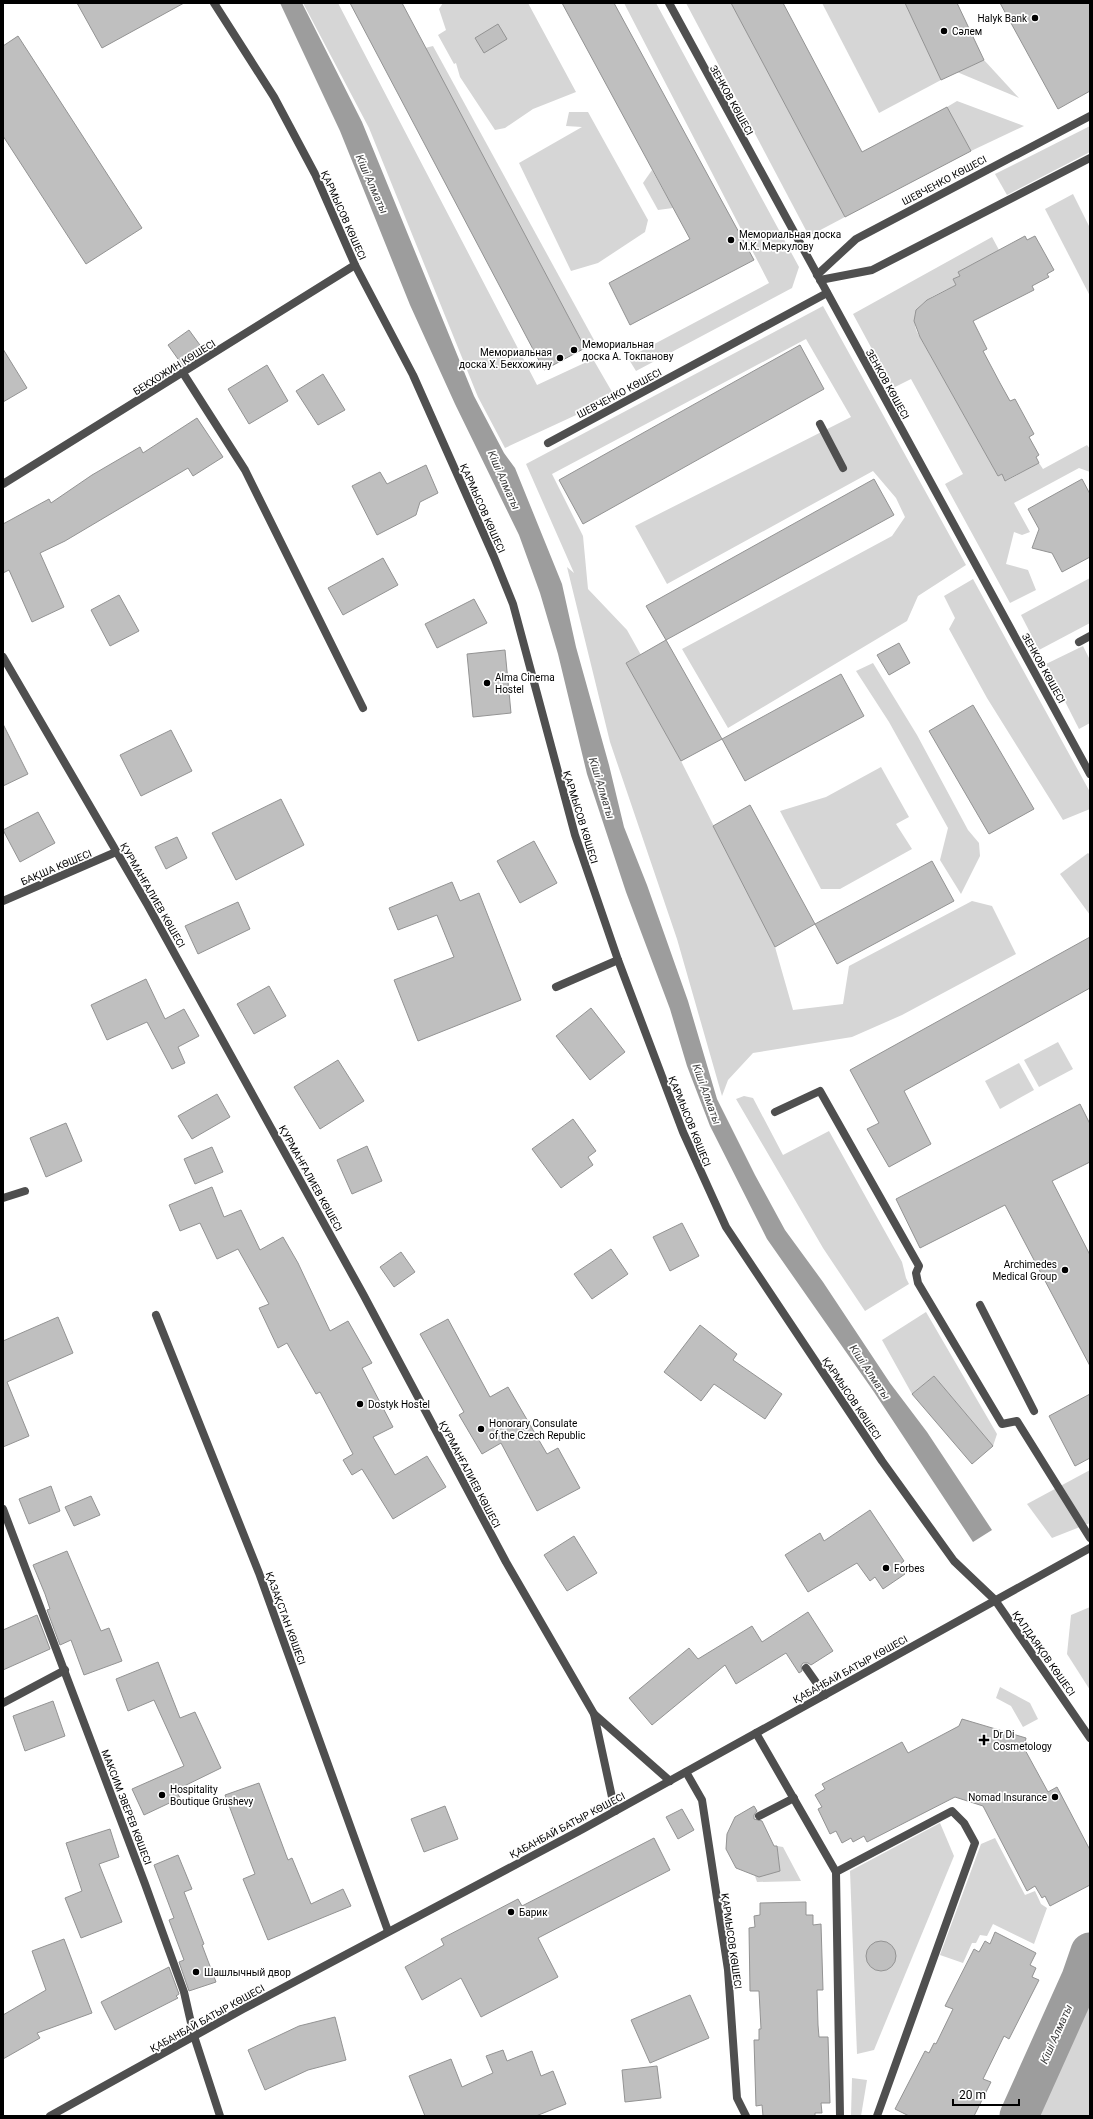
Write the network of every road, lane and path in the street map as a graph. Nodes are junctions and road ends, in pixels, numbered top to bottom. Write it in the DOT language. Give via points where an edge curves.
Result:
graph roads {
  1 [pos="214,3"];
  2 [pos="668,3"];
  3 [pos="1090,116"];
  4 [pos="1090,158"];
  5 [pos="356,265"];
  6 [pos="819,278"];
  7 [pos="827,292"];
  8 [pos="183,373"];
  9 [pos="820,424"];
  10 [pos="548,443"];
  11 [pos="843,468"];
  12 [pos="3,484"];
  13 [pos="1090,636"];
  14 [pos="1079,642"];
  15 [pos="3,656"];
  16 [pos="363,708"];
  17 [pos="1090,774"];
  18 [pos="116,852"];
  19 [pos="3,901"];
  20 [pos="618,960"];
  21 [pos="556,987"];
  22 [pos="775,1112"];
  23 [pos="25,1190"];
  24 [pos="3,1198"];
  25 [pos="980,1305"];
  26 [pos="156,1315"];
  27 [pos="1034,1411"];
  28 [pos="3,1509"];
  29 [pos="1090,1538"];
  30 [pos="1090,1548"];
  31 [pos="995,1600"];
  32 [pos="806,1668"];
  33 [pos="65,1670"];
  34 [pos="825,1695"];
  35 [pos="3,1703"];
  36 [pos="594,1714"];
  37 [pos="756,1733"];
  38 [pos="1090,1738"];
  39 [pos="686,1772"];
  40 [pos="670,1781"];
  41 [pos="794,1798"];
  42 [pos="614,1811"];
  43 [pos="759,1816"];
  44 [pos="836,1872"];
  45 [pos="388,1932"];
  46 [pos="194,2036"];
  47 [pos="50,2116"];
  48 [pos="220,2116"];
  49 [pos="746,2116"];
  50 [pos="840,2116"];
  51 [pos="877,2116"];
  1 -- 5 [label="street, ҚАРМЫСОВ КӨШЕСІ" via="274,98 315,174"];
  2 -- 6 [label="street, ЗЕНКОВ КӨШЕСІ"];
  3 -- 6 [label="street, ШЕВЧЕНКО КӨШЕСІ" via="856,238"];
  4 -- 6 [label="street" via="872,270"];
  5 -- 8 [label="street, БЕКХОЖИН КӨШЕСІ"];
  5 -- 20 [label="street, ҚАРМЫСОВ КӨШЕСІ" via="413,375 513,604 575,835"];
  6 -- 7 [label="street, ЗЕНКОВ КӨШЕСІ"];
  7 -- 10 [label="street, ШЕВЧЕНКО КӨШЕСІ"];
  7 -- 17 [label="street, ЗЕНКОВ КӨШЕСІ"];
  8 -- 12 [label="street, БЕКХОЖИН КӨШЕСІ"];
  8 -- 16 [label="street" via="245,470"];
  9 -- 11 [label="street"];
  13 -- 14 [label="street"];
  15 -- 18 [label="street, ҚУРМАНҒАЛИЕВ КӨШЕСІ"];
  18 -- 19 [label="street, БАҚША КӨШЕСІ"];
  18 -- 36 [label="street, ҚУРМАНҒАЛИЕВ КӨШЕСІ" via="290,1160 506,1562"];
  20 -- 21 [label="street"];
  20 -- 31 [label="street, ҚАРМЫСОВ КӨШЕСІ" via="683,1132 726,1227 882,1461 954,1561"];
  22 -- 29 [label="street" via="820,1091 919,1266 916,1273 918,1283 1002,1424 1017,1421"];
  23 -- 24 [label="street"];
  25 -- 27 [label="street"];
  26 -- 45 [label="street, ҚАЗАҚСТАН КӨШЕСІ" via="259,1573"];
  28 -- 33 [label="street, МАКСИМ ЗВЕРЕВ КӨШЕСІ"];
  30 -- 31 [label="street, ҚАБАНБАЙ БАТЫР КӨШЕСІ"];
  31 -- 34 [label="street, ҚАБАНБАЙ БАТЫР КӨШЕСІ"];
  31 -- 38 [label="street, ҚАЛДАЯҚОВ КӨШЕСІ"];
  32 -- 34 [label="street"];
  33 -- 35 [label="street"];
  33 -- 46 [label="street, МАКСИМ ЗВЕРЕВ КӨШЕСІ" via="184,1992"];
  34 -- 37 [label="street, ҚАБАНБАЙ БАТЫР КӨШЕСІ"];
  36 -- 40 [label="street"];
  36 -- 42 [label="street"];
  37 -- 39 [label="street, ҚАБАНБАЙ БАТЫР КӨШЕСІ"];
  37 -- 41 [label="street"];
  39 -- 40 [label="street, ҚАБАНБАЙ БАТЫР КӨШЕСІ"];
  39 -- 49 [label="street, ҚАРМЫСОВ КӨШЕСІ" via="702,1800 728,1970 737,2098"];
  40 -- 42 [label="street, ҚАБАНБАЙ БАТЫР КӨШЕСІ"];
  41 -- 43 [label="street"];
  41 -- 44 [label="street"];
  42 -- 45 [label="street, ҚАБАНБАЙ БАТЫР КӨШЕСІ"];
  44 -- 50 [label="street"];
  44 -- 51 [label="street" via="952,1811 964,1823 975,1843"];
  45 -- 46 [label="street, ҚАБАНБАЙ БАТЫР КӨШЕСІ"];
  46 -- 47 [label="street, ҚАБАНБАЙ БАТЫР КӨШЕСІ"];
  46 -- 48 [label="street, МАКСИМ ЗВЕРЕВ КӨШЕСІ"];
}
